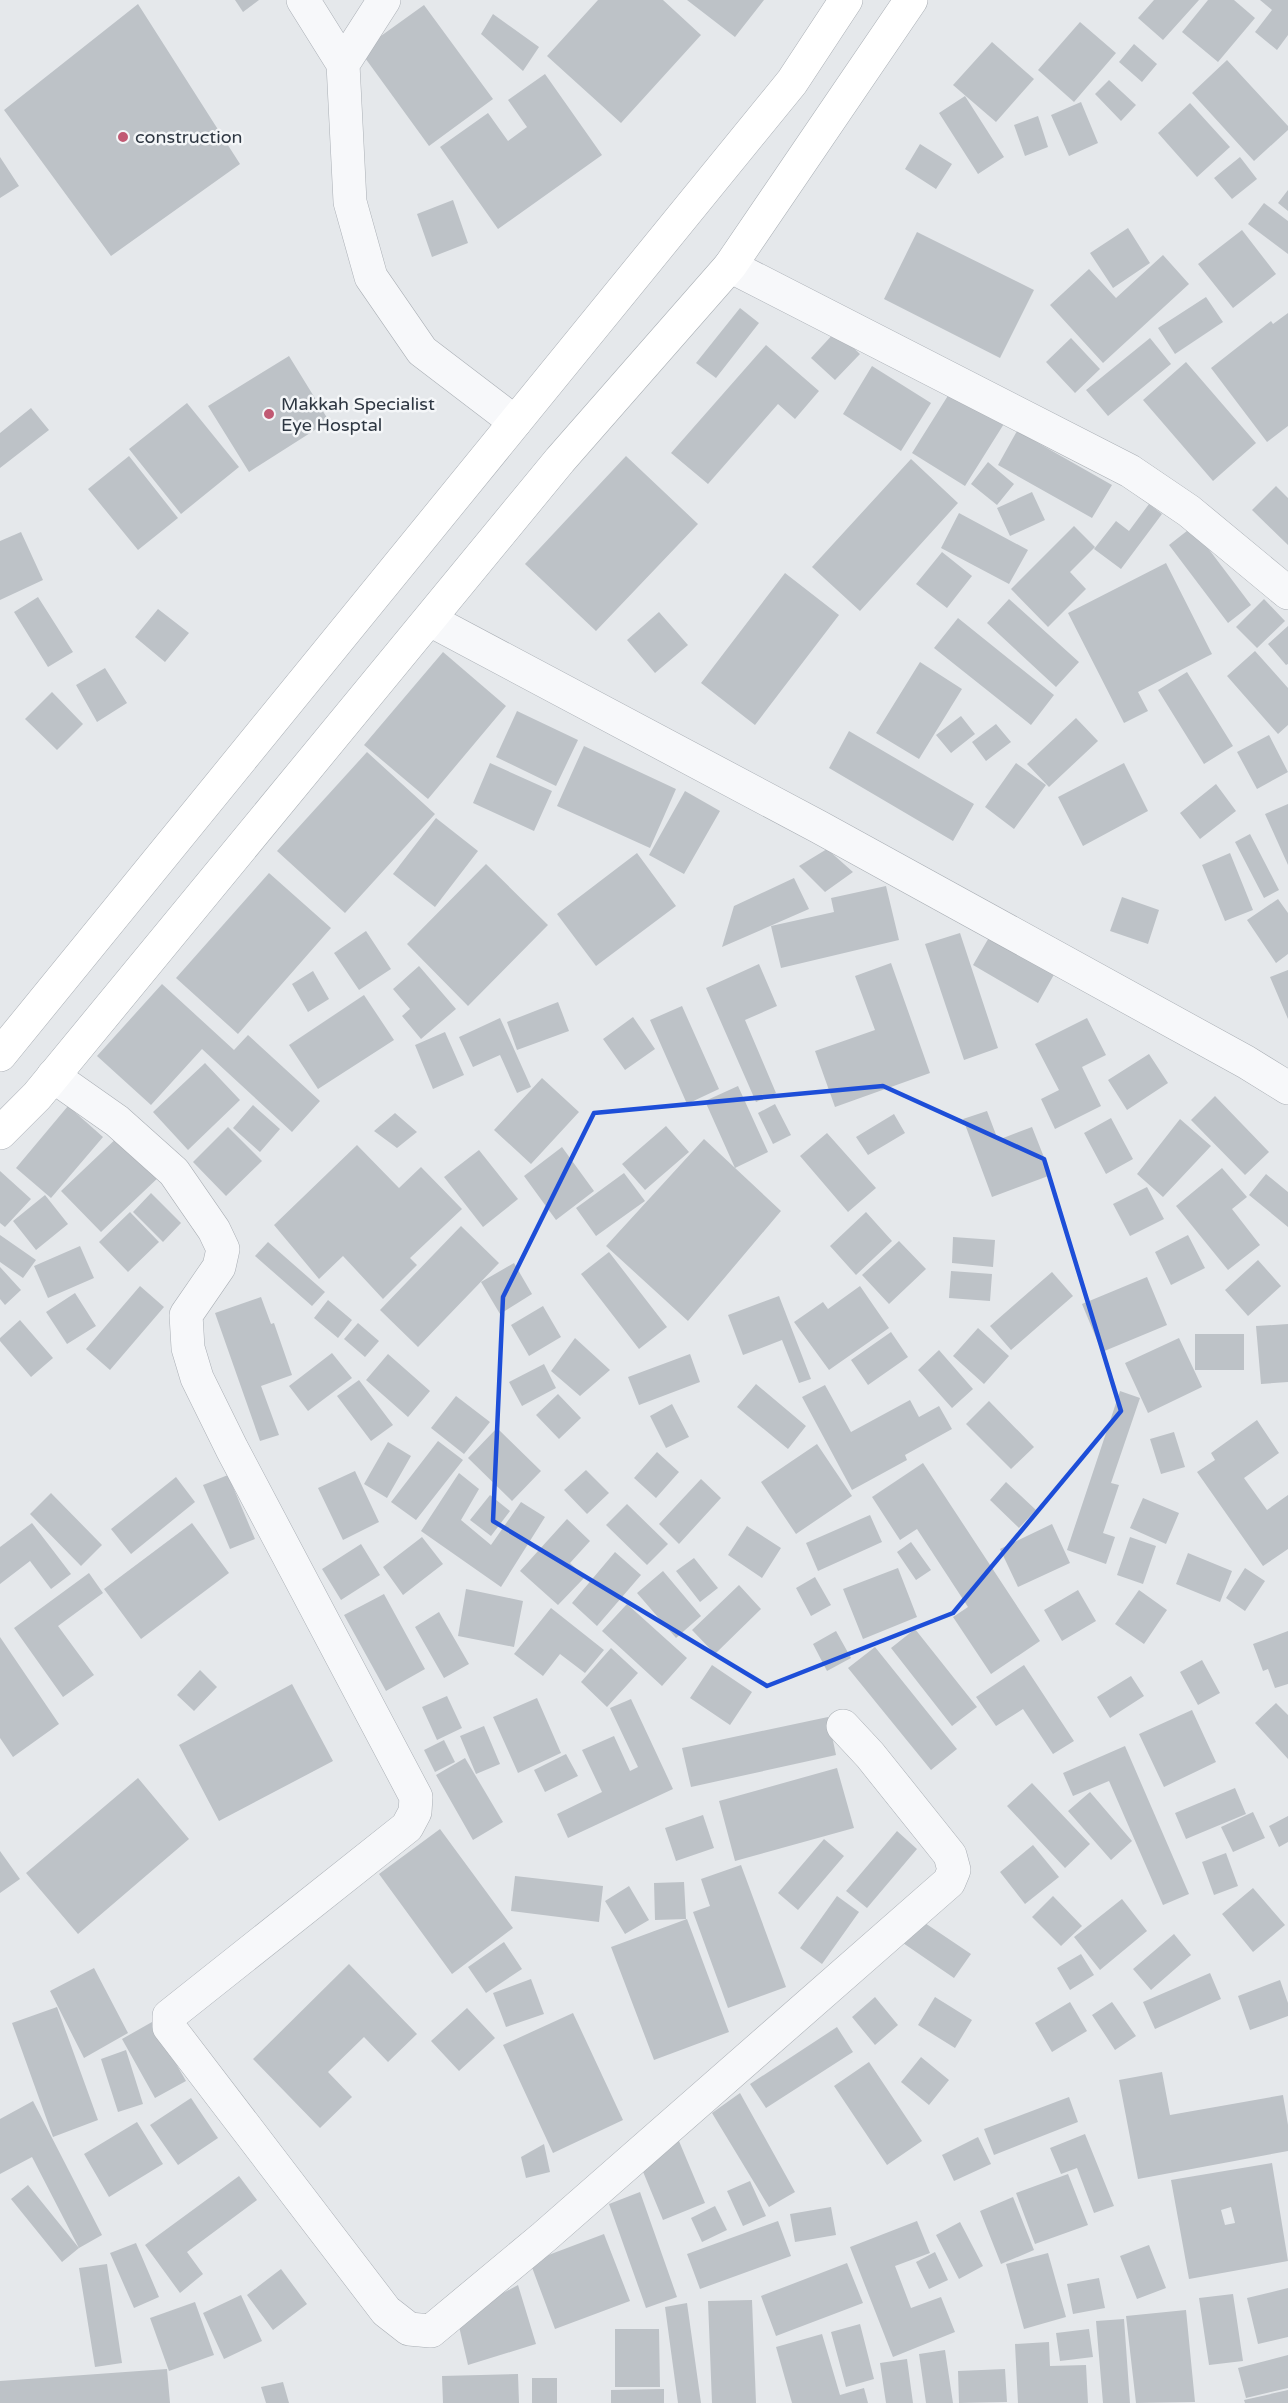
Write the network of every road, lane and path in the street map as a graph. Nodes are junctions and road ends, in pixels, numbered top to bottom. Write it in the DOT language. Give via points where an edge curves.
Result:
graph roads {
  1 [pos="303,0"];
  2 [pos="384,0"];
  3 [pos="846,0"];
  4 [pos="910,0"];
  5 [pos="344,64"];
  6 [pos="730,266"];
  7 [pos="515,422"];
  8 [pos="1288,594"];
  9 [pos="430,620"];
  10 [pos="0,1055"];
  11 [pos="53,1076"];
  12 [pos="1288,1088"];
  13 [pos="0,1132"];
  14 [pos="843,1726"];
  1 -- 5 [label="street"];
  2 -- 5 [label="street"];
  3 -- 7 [label="main road" via="792,82"];
  4 -- 6 [label="main road"];
  5 -- 7 [label="street" via="350,202 371,277 422,351"];
  6 -- 8 [label="street" via="1130,471 1189,512"];
  6 -- 9 [label="main road" via="560,460"];
  7 -- 10 [label="main road"];
  9 -- 11 [label="main road"];
  9 -- 12 [label="street" via="830,833"];
  11 -- 13 [label="main road"];
  11 -- 14 [label="street" via="117,1122 174,1172 214,1230 223,1249 219,1267 186,1315 188,1348 197,1378 416,1797 415,1812 406,1827 169,2016 168,2021 225,2103 386,2311 409,2329 431,2331 949,1882 954,1870 950,1855"];
}
